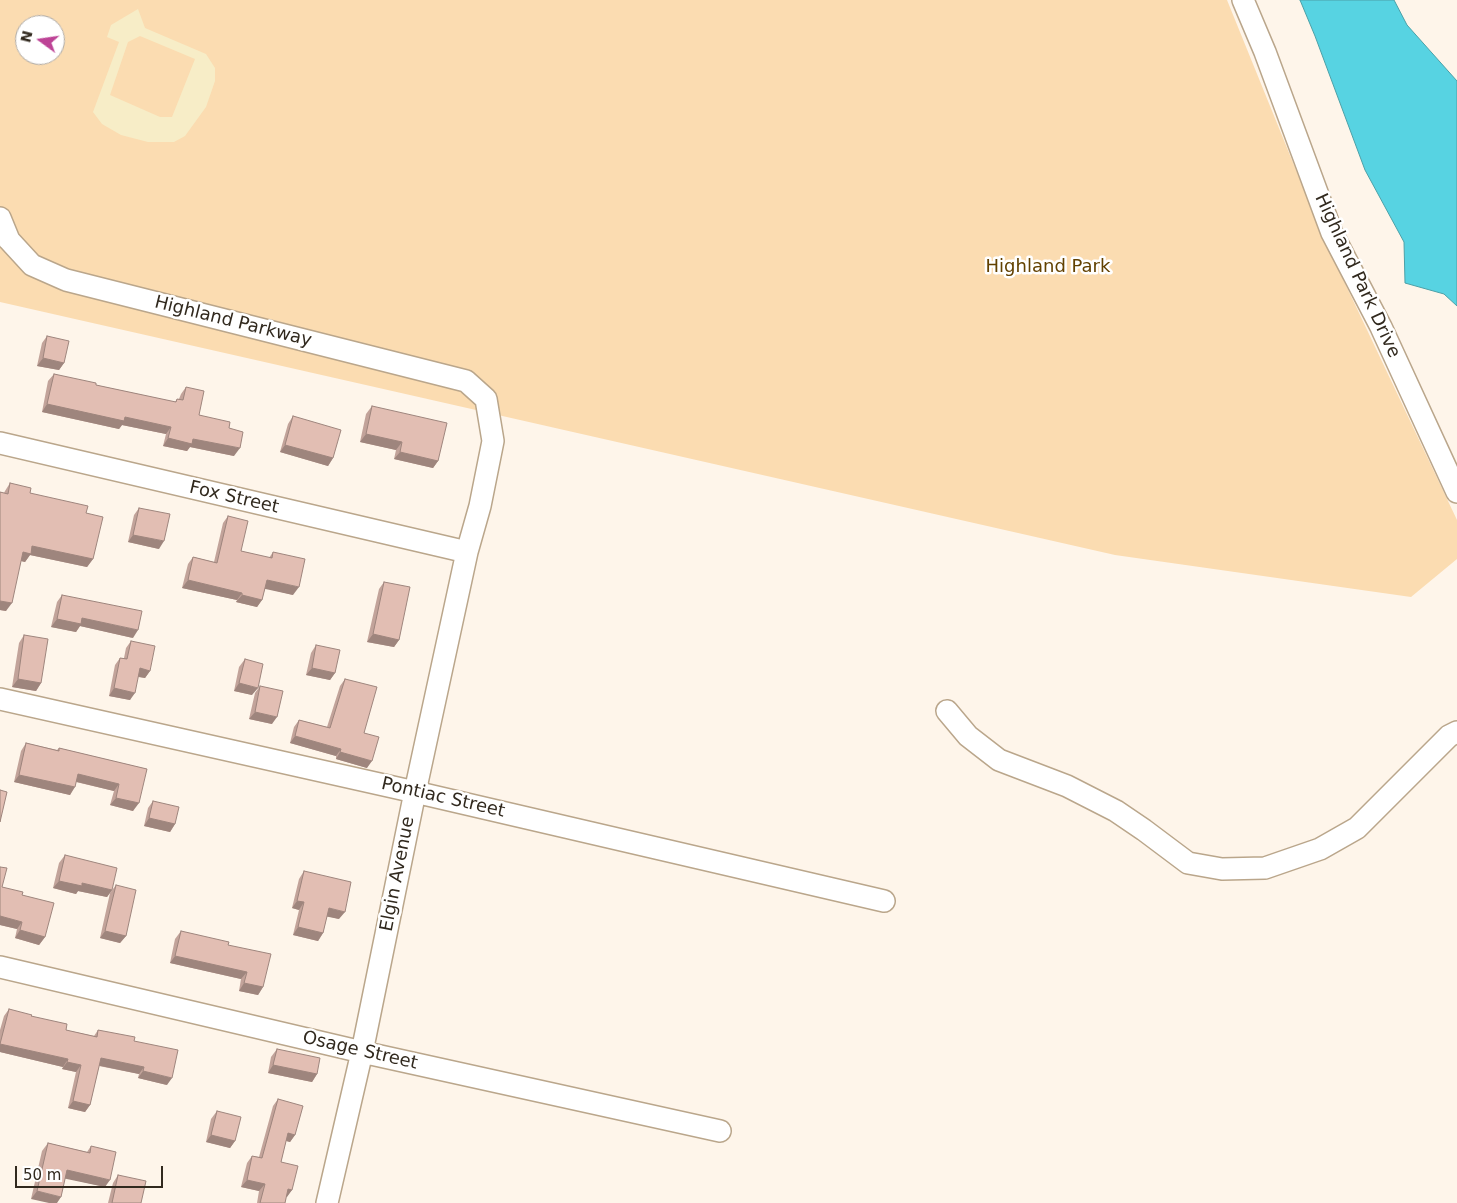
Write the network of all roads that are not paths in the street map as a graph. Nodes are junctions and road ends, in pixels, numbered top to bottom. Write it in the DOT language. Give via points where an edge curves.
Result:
graph roads {
  1 [pos="1243,0"];
  2 [pos="0,218"];
  3 [pos="486,398"];
  4 [pos="0,443"];
  5 [pos="1457,492"];
  6 [pos="467,552"];
  7 [pos="0,699"];
  8 [pos="947,711"];
  9 [pos="1457,732"];
  10 [pos="415,792"];
  11 [pos="884,900"];
  12 [pos="0,967"];
  13 [pos="362,1052"];
  14 [pos="720,1131"];
  15 [pos="327,1203"];
  1 -- 5 [label="street, Highland Park Drive" via="1332,233 1381,327"];
  2 -- 3 [label="street, Highland Parkway" via="9,240 32,264 66,280 466,380"];
  3 -- 6 [label="street, Elgin Avenue" via="493,440"];
  4 -- 6 [label="street, Fox Street"];
  6 -- 10 [label="street, Elgin Avenue"];
  7 -- 10 [label="street, Pontiac Street"];
  8 -- 9 [label="street" via="968,736 999,760 1067,786 1116,811 1188,863 1222,868 1265,868 1320,850 1357,828 1449,736"];
  10 -- 11 [label="street, Pontiac Street"];
  10 -- 13 [label="street, Elgin Avenue"];
  12 -- 13 [label="street, Osage Street"];
  13 -- 14 [label="street, Osage Street"];
  13 -- 15 [label="street, Elgin Avenue"];
}
